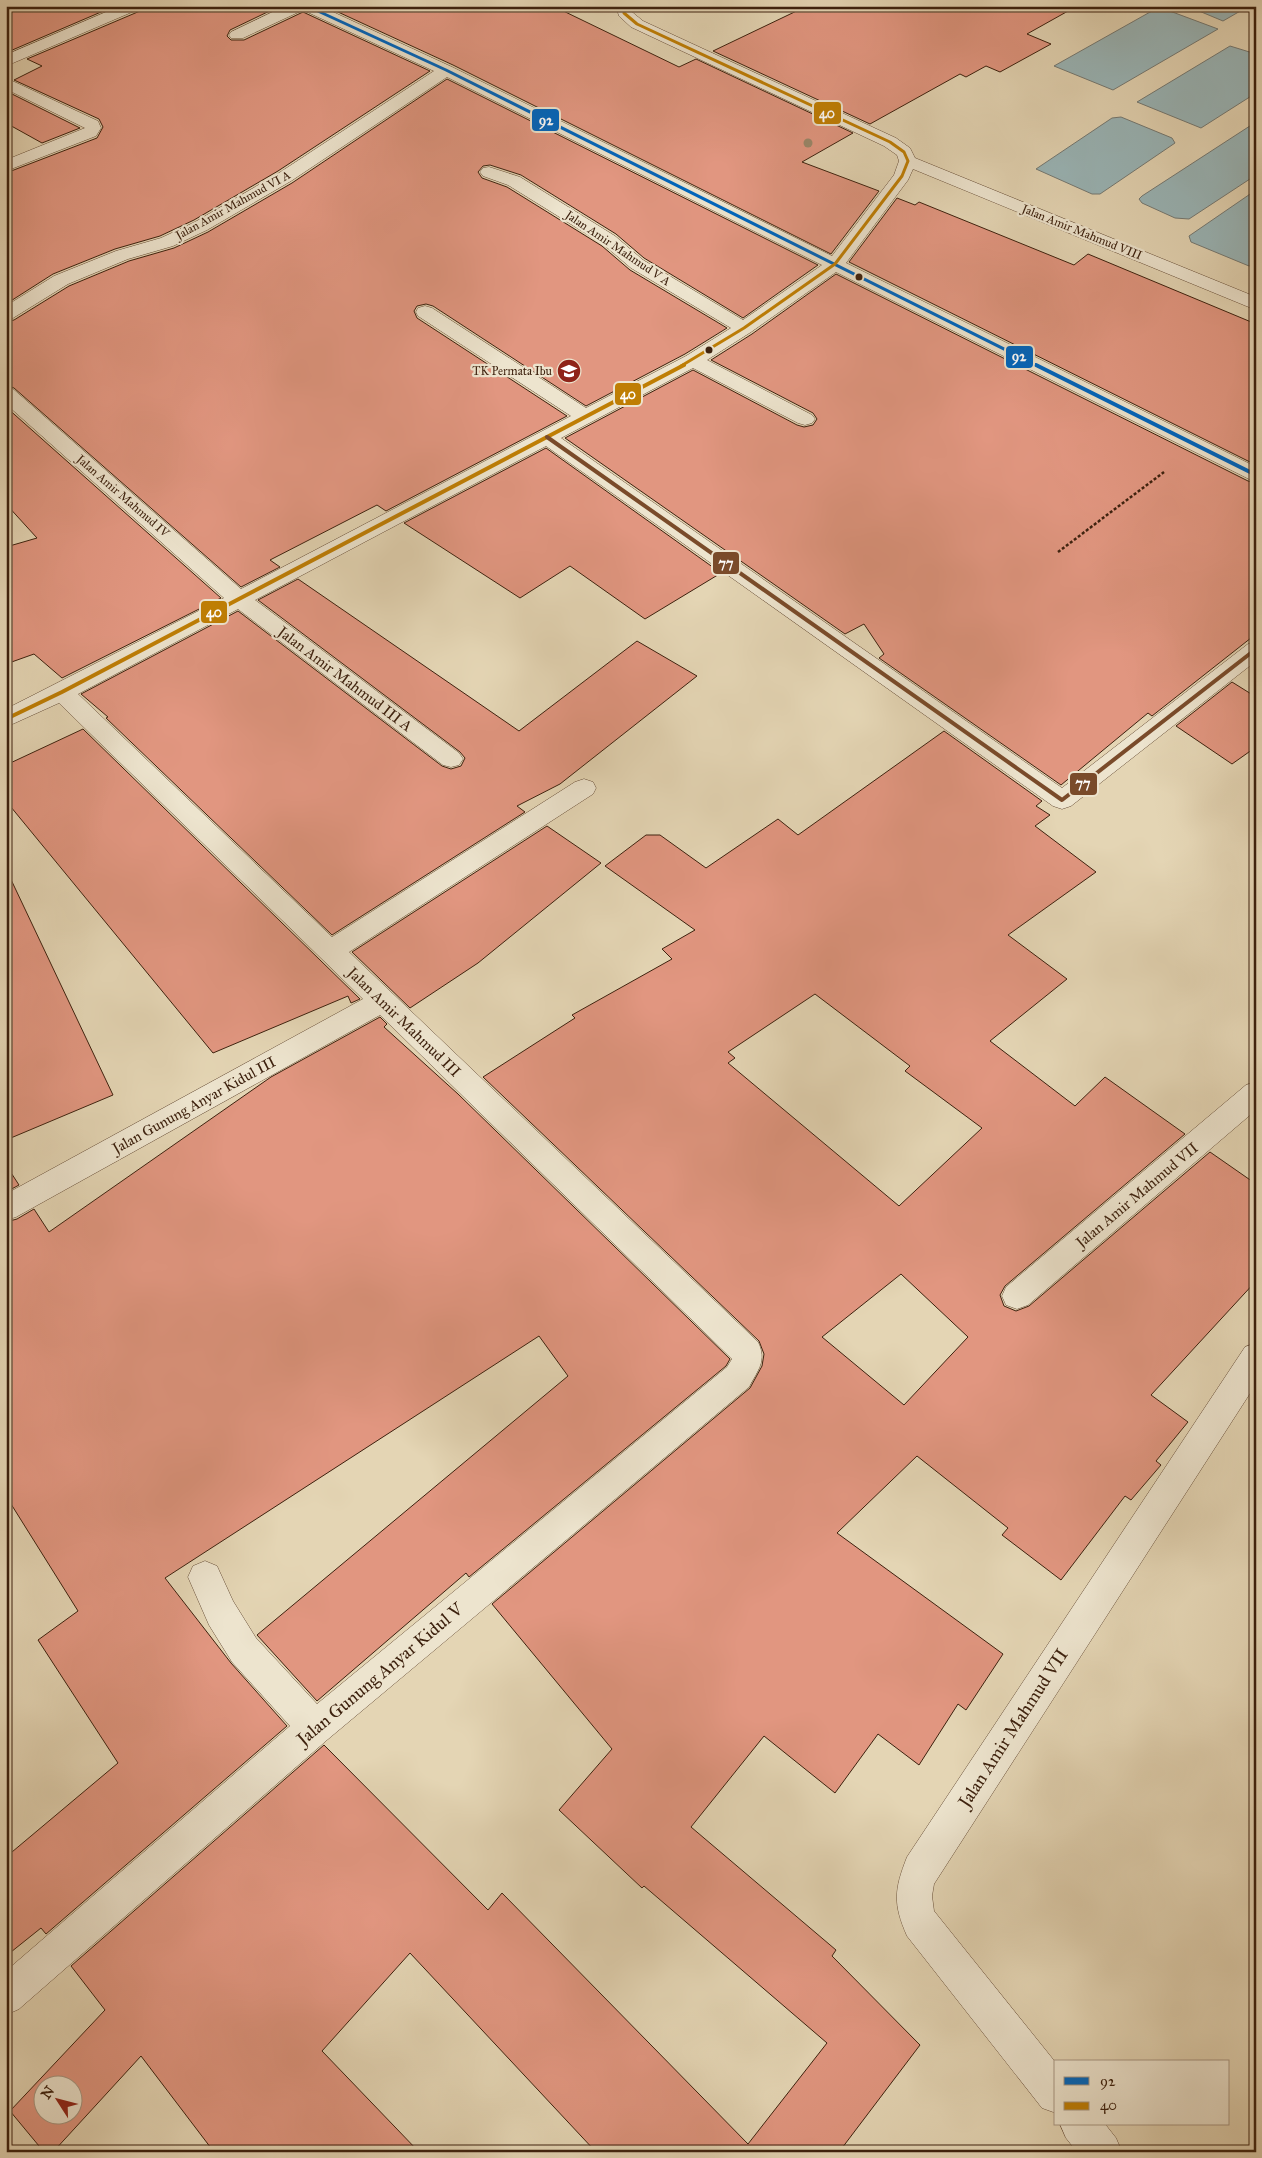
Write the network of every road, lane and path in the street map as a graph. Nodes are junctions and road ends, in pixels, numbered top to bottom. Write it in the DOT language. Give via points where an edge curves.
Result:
graph roads {
  1 [pos="134,6"];
  2 [pos="298,6"];
  3 [pos="307,6"];
  4 [pos="624,6"];
  5 [pos="237,35"];
  6 [pos="6,61"];
  7 [pos="446,70"];
  8 [pos="6,83"];
  9 [pos="908,161"];
  10 [pos="6,166"];
  11 [pos="490,172"];
  12 [pos="835,264"];
  13 [pos="1256,304"];
  14 [pos="425,312"];
  15 [pos="6,314"];
  16 [pos="744,328"];
  17 [pos="693,360"];
  18 [pos="6,393"];
  19 [pos="586,417"];
  20 [pos="805,419"];
  21 [pos="547,438"];
  22 [pos="1198,446"];
  23 [pos="1256,475"];
  24 [pos="1058,552"];
  25 [pos="239,600"];
  26 [pos="1256,649"];
  27 [pos="62,692"];
  28 [pos="6,719"];
  29 [pos="451,759"];
  30 [pos="584,788"];
  31 [pos="330,951"];
  32 [pos="382,1001"];
  33 [pos="1256,1093"];
  34 [pos="6,1208"];
  35 [pos="1017,1296"];
  36 [pos="747,1352"];
  37 [pos="1256,1357"];
  38 [pos="206,1578"];
  39 [pos="315,1728"];
  40 [pos="6,1996"];
  41 [pos="1054,2091"];
  42 [pos="1082,2126"];
  43 [pos="1102,2152"];
  1 -- 6 [label="street"];
  2 -- 5 [label="street"];
  3 -- 7 [label="street"];
  4 -- 9 [label="street" via="624,14 637,24 890,142 904,152"];
  7 -- 12 [label="street"];
  7 -- 15 [label="street, Jalan Amir Mahmud VI A" via="285,177 201,226 167,242 122,255 61,280"];
  8 -- 10 [label="street" via="93,128"];
  9 -- 12 [label="street" via="902,176"];
  9 -- 13 [label="street, Jalan Amir Mahmud VIII"];
  11 -- 16 [label="street, Jalan Amir Mahmud V A" via="514,181 609,240 637,264"];
  12 -- 16 [label="street"];
  12 -- 22 [label="street"];
  14 -- 19 [label="street"];
  16 -- 17 [label="street"];
  17 -- 19 [label="street"];
  17 -- 20 [label="street"];
  18 -- 25 [label="street, Jalan Amir Mahmud IV"];
  19 -- 21 [label="street"];
  21 -- 25 [label="street"];
  21 -- 26 [label="street" via="1062,800"];
  22 -- 23 [label="street"];
  22 -- 24 [label="path"];
  25 -- 27 [label="street"];
  25 -- 29 [label="street, Jalan Amir Mahmud III A"];
  27 -- 28 [label="street"];
  27 -- 31 [label="street, Jalan Amir Mahmud III"];
  30 -- 31 [label="street"];
  31 -- 32 [label="street, Jalan Amir Mahmud III"];
  32 -- 34 [label="street, Jalan Gunung Anyar Kidul III"];
  32 -- 36 [label="street, Jalan Amir Mahmud III"];
  33 -- 35 [label="street, Jalan Amir Mahmud VII"];
  36 -- 39 [label="street, Jalan Gunung Anyar Kidul V" via="747,1361 738,1377"];
  37 -- 41 [label="street, Jalan Amir Mahmud VII" via="920,1870 914,1887 914,1907 920,1923"];
  38 -- 39 [label="street" via="221,1613 244,1650"];
  39 -- 40 [label="street, Jalan Gunung Anyar Kidul V"];
  42 -- 43 [label="street"];
}
